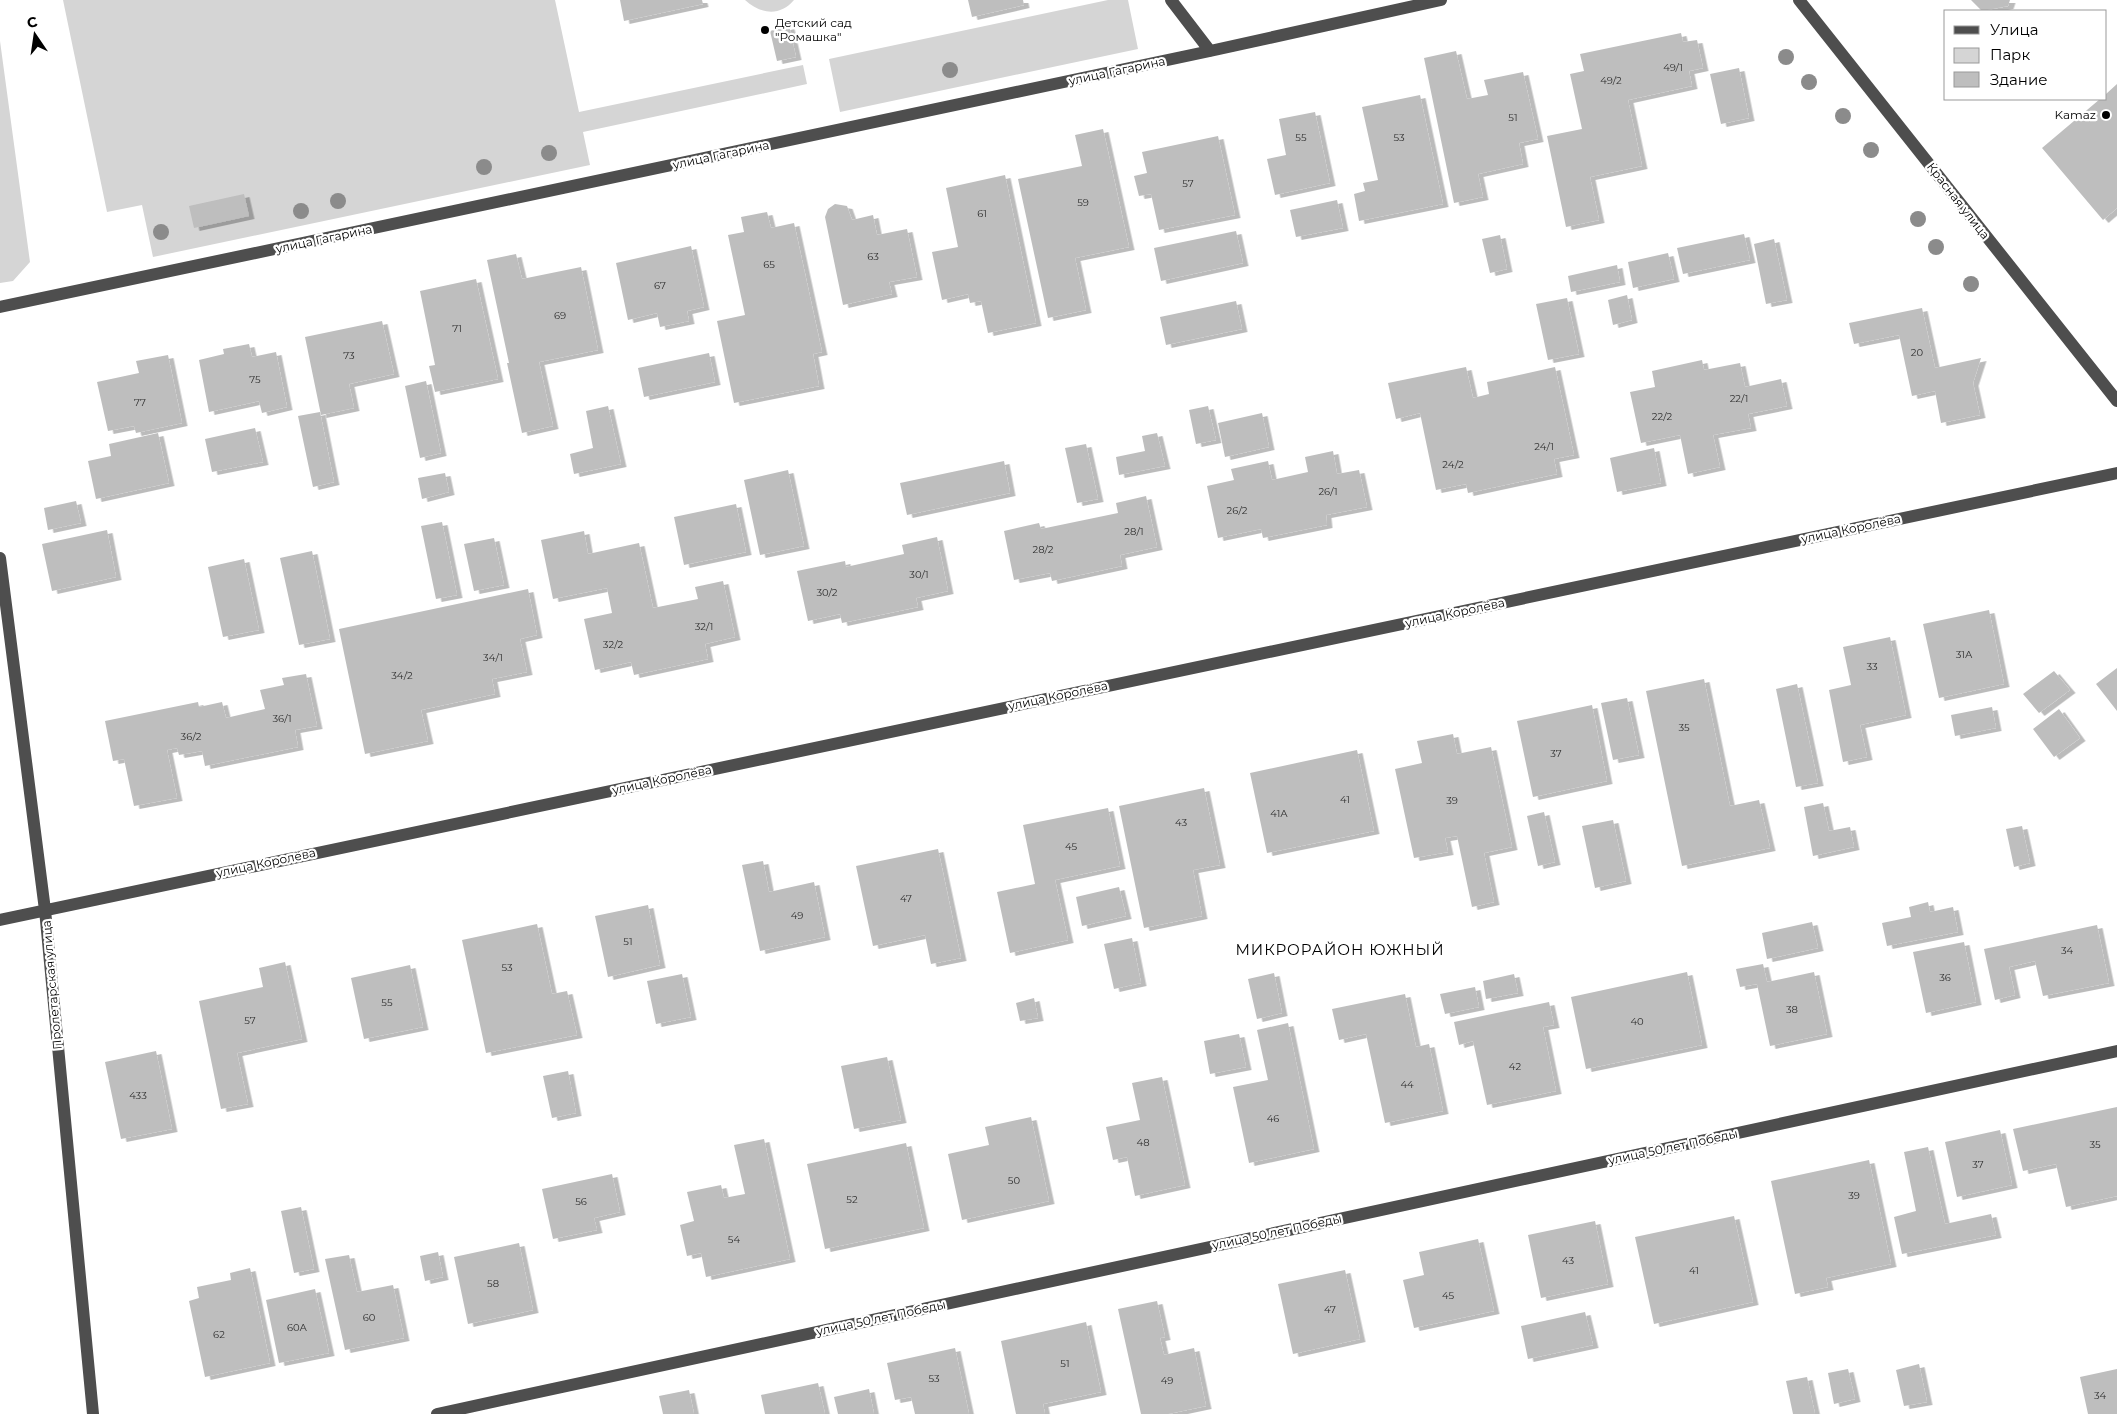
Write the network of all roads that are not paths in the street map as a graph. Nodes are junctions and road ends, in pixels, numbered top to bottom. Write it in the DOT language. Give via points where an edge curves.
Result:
graph roads {
  1 [pos="1171,0"];
  2 [pos="1441,0"];
  3 [pos="1799,0"];
  4 [pos="1210,51"];
  5 [pos="0,307"];
  6 [pos="2117,401"];
  7 [pos="2117,473"];
  8 [pos="0,558"];
  9 [pos="45,910"];
  10 [pos="0,920"];
  11 [pos="2117,1050"];
  12 [pos="93,1414"];
  13 [pos="437,1414"];
  1 -- 4 [label="street"];
  2 -- 4 [label="street, улица Гагарина"];
  3 -- 6 [label="street, Красная улица"];
  4 -- 5 [label="street, улица Гагарина"];
  7 -- 9 [label="street, улица Королёва"];
  8 -- 9 [label="street, Пролетарская улица"];
  9 -- 10 [label="street, улица Королёва"];
  9 -- 12 [label="street, Пролетарская улица"];
  11 -- 13 [label="street, улица 50 лет Победы"];
}
